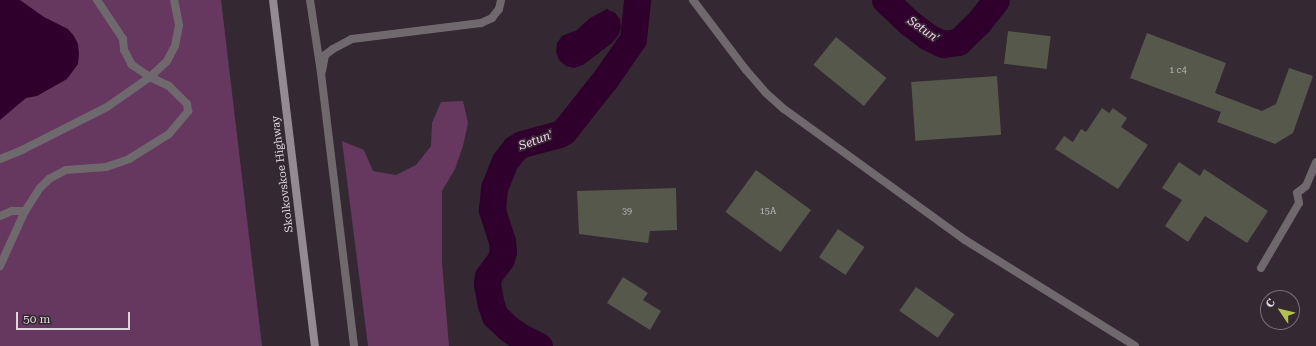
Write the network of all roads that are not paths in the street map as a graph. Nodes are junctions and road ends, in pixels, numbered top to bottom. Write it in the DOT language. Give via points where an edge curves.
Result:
graph roads {
  1 [pos="97,0"];
  2 [pos="174,0"];
  3 [pos="273,0"];
  4 [pos="310,0"];
  5 [pos="501,0"];
  6 [pos="694,1"];
  7 [pos="321,73"];
  8 [pos="150,77"];
  9 [pos="0,159"];
  10 [pos="1316,162"];
  11 [pos="25,211"];
  12 [pos="0,216"];
  13 [pos="0,266"];
  14 [pos="1261,268"];
  15 [pos="353,345"];
  16 [pos="315,346"];
  17 [pos="1135,346"];
  1 -- 8 [label="street" via="123,39 124,50 132,65"];
  2 -- 8 [label="street" via="179,25 174,46 167,61"];
  3 -- 16 [label="street, Skolkovskoe Highway"];
  4 -- 7 [label="street"];
  5 -- 7 [label="street" via="499,9 492,18 481,23 352,39 332,49 325,56"];
  6 -- 17 [label="street" via="746,70 784,109 965,240"];
  7 -- 15 [label="street"];
  8 -- 9 [label="street" via="107,106"];
  8 -- 11 [label="street" via="170,86 187,104 188,111 169,134 129,159 116,164 66,170 49,179"];
  10 -- 14 [label="street" via="1306,186 1297,193 1299,203"];
  11 -- 12 [label="street" via="12,211"];
  11 -- 13 [label="street"];
}
